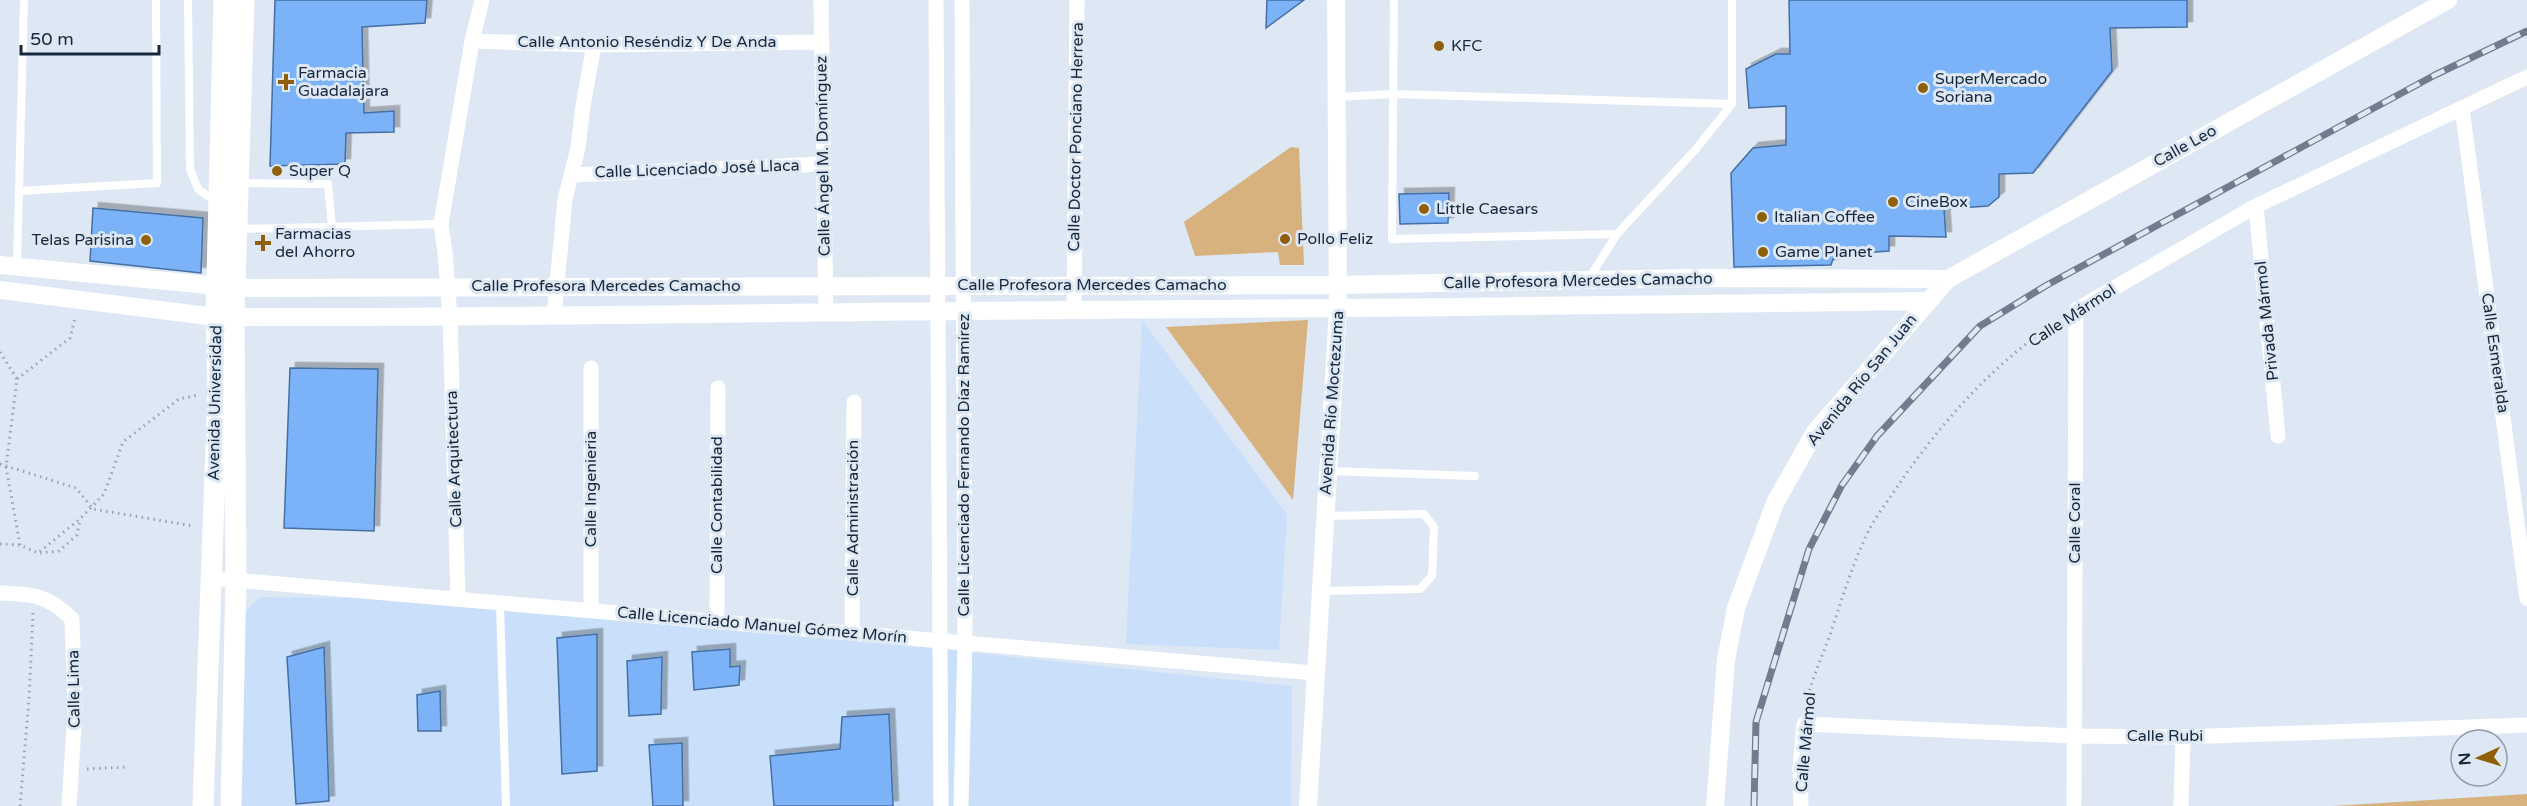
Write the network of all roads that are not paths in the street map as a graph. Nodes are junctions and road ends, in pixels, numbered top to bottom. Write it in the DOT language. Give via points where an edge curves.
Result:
graph roads {
  1 [pos="24,0"];
  2 [pos="156,0"];
  3 [pos="188,0"];
  4 [pos="224,0"];
  5 [pos="243,0"];
  6 [pos="482,0"];
  7 [pos="821,0"];
  8 [pos="936,0"];
  9 [pos="962,0"];
  10 [pos="1077,0"];
  11 [pos="1336,0"];
  12 [pos="1394,0"];
  13 [pos="1732,0"];
  14 [pos="2448,0"];
  15 [pos="472,41"];
  16 [pos="821,42"];
  17 [pos="594,45"];
  18 [pos="2527,77"];
  19 [pos="1393,94"];
  20 [pos="1336,97"];
  21 [pos="1732,104"];
  22 [pos="2462,108"];
  23 [pos="823,164"];
  24 [pos="572,175"];
  25 [pos="240,183"];
  26 [pos="20,192"];
  27 [pos="219,205"];
  28 [pos="2256,206"];
  29 [pos="441,224"];
  30 [pos="332,227"];
  31 [pos="239,229"];
  32 [pos="1617,234"];
  33 [pos="9,266"];
  34 [pos="1692,278"];
  35 [pos="1948,279"];
  36 [pos="1588,280"];
  37 [pos="825,285"];
  38 [pos="938,285"];
  39 [pos="963,285"];
  40 [pos="1074,285"];
  41 [pos="1338,285"];
  42 [pos="446,286"];
  43 [pos="226,287"];
  44 [pos="558,287"];
  45 [pos="0,290"];
  46 [pos="1928,301"];
  47 [pos="1694,306"];
  48 [pos="1338,309"];
  49 [pos="1074,310"];
  50 [pos="2076,310"];
  51 [pos="963,311"];
  52 [pos="826,312"];
  53 [pos="939,312"];
  54 [pos="554,316"];
  55 [pos="225,317"];
  56 [pos="450,318"];
  57 [pos="591,368"];
  58 [pos="718,388"];
  59 [pos="854,402"];
  60 [pos="2278,436"];
  61 [pos="1327,471"];
  62 [pos="1475,476"];
  63 [pos="1324,516"];
  64 [pos="210,578"];
  65 [pos="236,580"];
  66 [pos="1320,591"];
  67 [pos="0,593"];
  68 [pos="2527,598"];
  69 [pos="458,599"];
  70 [pos="500,603"];
  71 [pos="591,610"];
  72 [pos="717,621"];
  73 [pos="852,633"];
  74 [pos="941,641"];
  75 [pos="965,643"];
  76 [pos="1314,673"];
  77 [pos="1804,724"];
  78 [pos="2527,725"];
  79 [pos="2075,736"];
  80 [pos="2183,736"];
  81 [pos="69,806"];
  82 [pos="203,806"];
  83 [pos="231,806"];
  84 [pos="506,806"];
  85 [pos="941,806"];
  86 [pos="961,806"];
  87 [pos="1308,806"];
  88 [pos="1715,806"];
  89 [pos="1801,806"];
  90 [pos="2074,806"];
  91 [pos="2181,806"];
  1 -- 26 [label="lane"];
  2 -- 26 [label="lane" via="157,183"];
  3 -- 27 [label="lane" via="190,169 198,189"];
  4 -- 27 [label="main road, Avenida Universidad"];
  5 -- 25 [label="main road, Avenida Universidad"];
  6 -- 15 [label="street, Calle Arquitectura"];
  7 -- 16 [label="street, Calle Ángel M. Domínguez"];
  8 -- 38 [label="street, Calle Licenciado Fernando Díaz Ramírez"];
  9 -- 39 [label="street, Calle Licenciado Fernando Díaz Ramírez"];
  10 -- 40 [label="street, Calle Doctor Ponciano Herrera"];
  11 -- 20 [label="street, Avenida Río Moctezuma"];
  12 -- 19 [label="lane"];
  13 -- 21 [label="lane"];
  14 -- 35 [label="street, Calle Leo"];
  15 -- 17 [label="street, Calle Antonio Reséndiz Y De Anda"];
  15 -- 29 [label="street, Calle Arquitectura"];
  16 -- 17 [label="street, Calle Antonio Reséndiz Y De Anda"];
  16 -- 23 [label="street, Calle Ángel M. Domínguez"];
  17 -- 24 [label="street"];
  18 -- 22 [label="street, Calle Mármol"];
  19 -- 20 [label="lane"];
  19 -- 21 [label="lane"];
  19 -- 32 [label="lane" via="1392,238"];
  20 -- 41 [label="street, Avenida Río Moctezuma"];
  21 -- 32 [label="lane"];
  22 -- 28 [label="street, Calle Mármol"];
  22 -- 68 [label="street, Calle Esmeralda"];
  23 -- 24 [label="street, Calle Licenciado José Llaca"];
  23 -- 37 [label="street, Calle Ángel M. Domínguez"];
  24 -- 44 [label="street" via="565,199"];
  25 -- 30 [label="lane" via="328,184"];
  25 -- 31 [label="main road, Avenida Universidad"];
  26 -- 33 [label="lane"];
  27 -- 43 [label="main road, Avenida Universidad"];
  28 -- 50 [label="street, Calle Mármol"];
  28 -- 60 [label="street, Privada Mármol"];
  29 -- 30 [label="lane"];
  29 -- 42 [label="street, Calle Arquitectura"];
  30 -- 31 [label="lane"];
  31 -- 43 [label="main road, Avenida Universidad"];
  32 -- 36 [label="lane"];
  33 -- 43 [label="street, Calle Profesora Mercedes Camacho"];
  34 -- 35 [label="street, Calle Profesora Mercedes Camacho"];
  34 -- 36 [label="street, Calle Profesora Mercedes Camacho"];
  34 -- 47 [label="street"];
  35 -- 46 [label="street, Calle Leo"];
  36 -- 41 [label="street, Calle Profesora Mercedes Camacho"];
  37 -- 38 [label="street, Calle Profesora Mercedes Camacho"];
  37 -- 44 [label="street, Calle Profesora Mercedes Camacho"];
  37 -- 52 [label="street, Calle Ángel M. Domínguez"];
  38 -- 39 [label="street, Calle Profesora Mercedes Camacho"];
  38 -- 53 [label="street, Calle Licenciado Fernando Díaz Ramírez"];
  39 -- 40 [label="street, Calle Profesora Mercedes Camacho"];
  39 -- 51 [label="street, Calle Licenciado Fernando Díaz Ramírez"];
  40 -- 41 [label="street, Calle Profesora Mercedes Camacho"];
  40 -- 49 [label="street, Calle Doctor Ponciano Herrera"];
  41 -- 48 [label="street, Avenida Río Moctezuma"];
  42 -- 43 [label="street, Calle Profesora Mercedes Camacho"];
  42 -- 44 [label="street, Calle Profesora Mercedes Camacho"];
  42 -- 56 [label="street, Calle Arquitectura"];
  43 -- 55 [label="main road, Avenida Universidad"];
  44 -- 54 [label="street"];
  45 -- 55 [label="street, Calle Profesora Mercedes Camacho"];
  46 -- 47 [label="street, Calle Profesora Mercedes Camacho"];
  46 -- 88 [label="street, Avenida Río San Juan" via="1815,432 1775,503 1736,608 1725,671"];
  47 -- 48 [label="street, Calle Profesora Mercedes Camacho"];
  48 -- 49 [label="street, Calle Profesora Mercedes Camacho"];
  48 -- 61 [label="street, Avenida Río Moctezuma"];
  49 -- 51 [label="street, Calle Profesora Mercedes Camacho"];
  50 -- 79 [label="street, Calle Coral"];
  51 -- 53 [label="street, Calle Profesora Mercedes Camacho"];
  51 -- 75 [label="street, Calle Licenciado Fernando Díaz Ramírez"];
  52 -- 53 [label="street, Calle Profesora Mercedes Camacho"];
  52 -- 54 [label="street, Calle Profesora Mercedes Camacho"];
  53 -- 74 [label="street, Calle Licenciado Fernando Díaz Ramírez"];
  54 -- 56 [label="street, Calle Profesora Mercedes Camacho"];
  55 -- 56 [label="street, Calle Profesora Mercedes Camacho"];
  55 -- 64 [label="main road, Avenida Universidad"];
  55 -- 65 [label="main road, Avenida Universidad"];
  56 -- 69 [label="street, Calle Arquitectura"];
  57 -- 71 [label="street, Calle Ingenieria"];
  58 -- 72 [label="street, Calle Contabilidad"];
  59 -- 73 [label="street, Calle Administración"];
  61 -- 62 [label="lane"];
  61 -- 63 [label="street, Avenida Río Moctezuma"];
  63 -- 66 [label="street, Avenida Río Moctezuma"];
  63 -- 66 [label="lane" via="1424,514 1434,527 1432,576 1420,589"];
  64 -- 65 [label="street, Calle Licenciado Manuel Gómez Morín"];
  64 -- 82 [label="main road, Avenida Universidad"];
  65 -- 69 [label="street, Calle Licenciado Manuel Gómez Morín"];
  65 -- 83 [label="main road, Avenida Universidad"];
  66 -- 76 [label="street, Avenida Río Moctezuma"];
  67 -- 81 [label="street, Calle Lima" via="34,594 57,603 72,619 75,712"];
  69 -- 70 [label="street, Calle Licenciado Manuel Gómez Morín"];
  70 -- 71 [label="street, Calle Licenciado Manuel Gómez Morín"];
  70 -- 84 [label="lane"];
  71 -- 72 [label="street, Calle Licenciado Manuel Gómez Morín"];
  72 -- 73 [label="street, Calle Licenciado Manuel Gómez Morín"];
  73 -- 74 [label="street, Calle Licenciado Manuel Gómez Morín"];
  74 -- 75 [label="street, Calle Licenciado Manuel Gómez Morín"];
  74 -- 85 [label="street, Calle Licenciado Fernando Díaz Ramírez"];
  75 -- 76 [label="street, Calle Licenciado Manuel Gómez Morín"];
  75 -- 86 [label="street, Calle Licenciado Fernando Díaz Ramírez"];
  76 -- 87 [label="street, Avenida Río Moctezuma"];
  77 -- 79 [label="street, Calle Rubi"];
  77 -- 89 [label="street, Calle Mármol"];
  78 -- 80 [label="street, Calle Rubi"];
  79 -- 80 [label="street, Calle Rubi"];
  79 -- 90 [label="street, Calle Coral"];
  80 -- 91 [label="street"];
}
